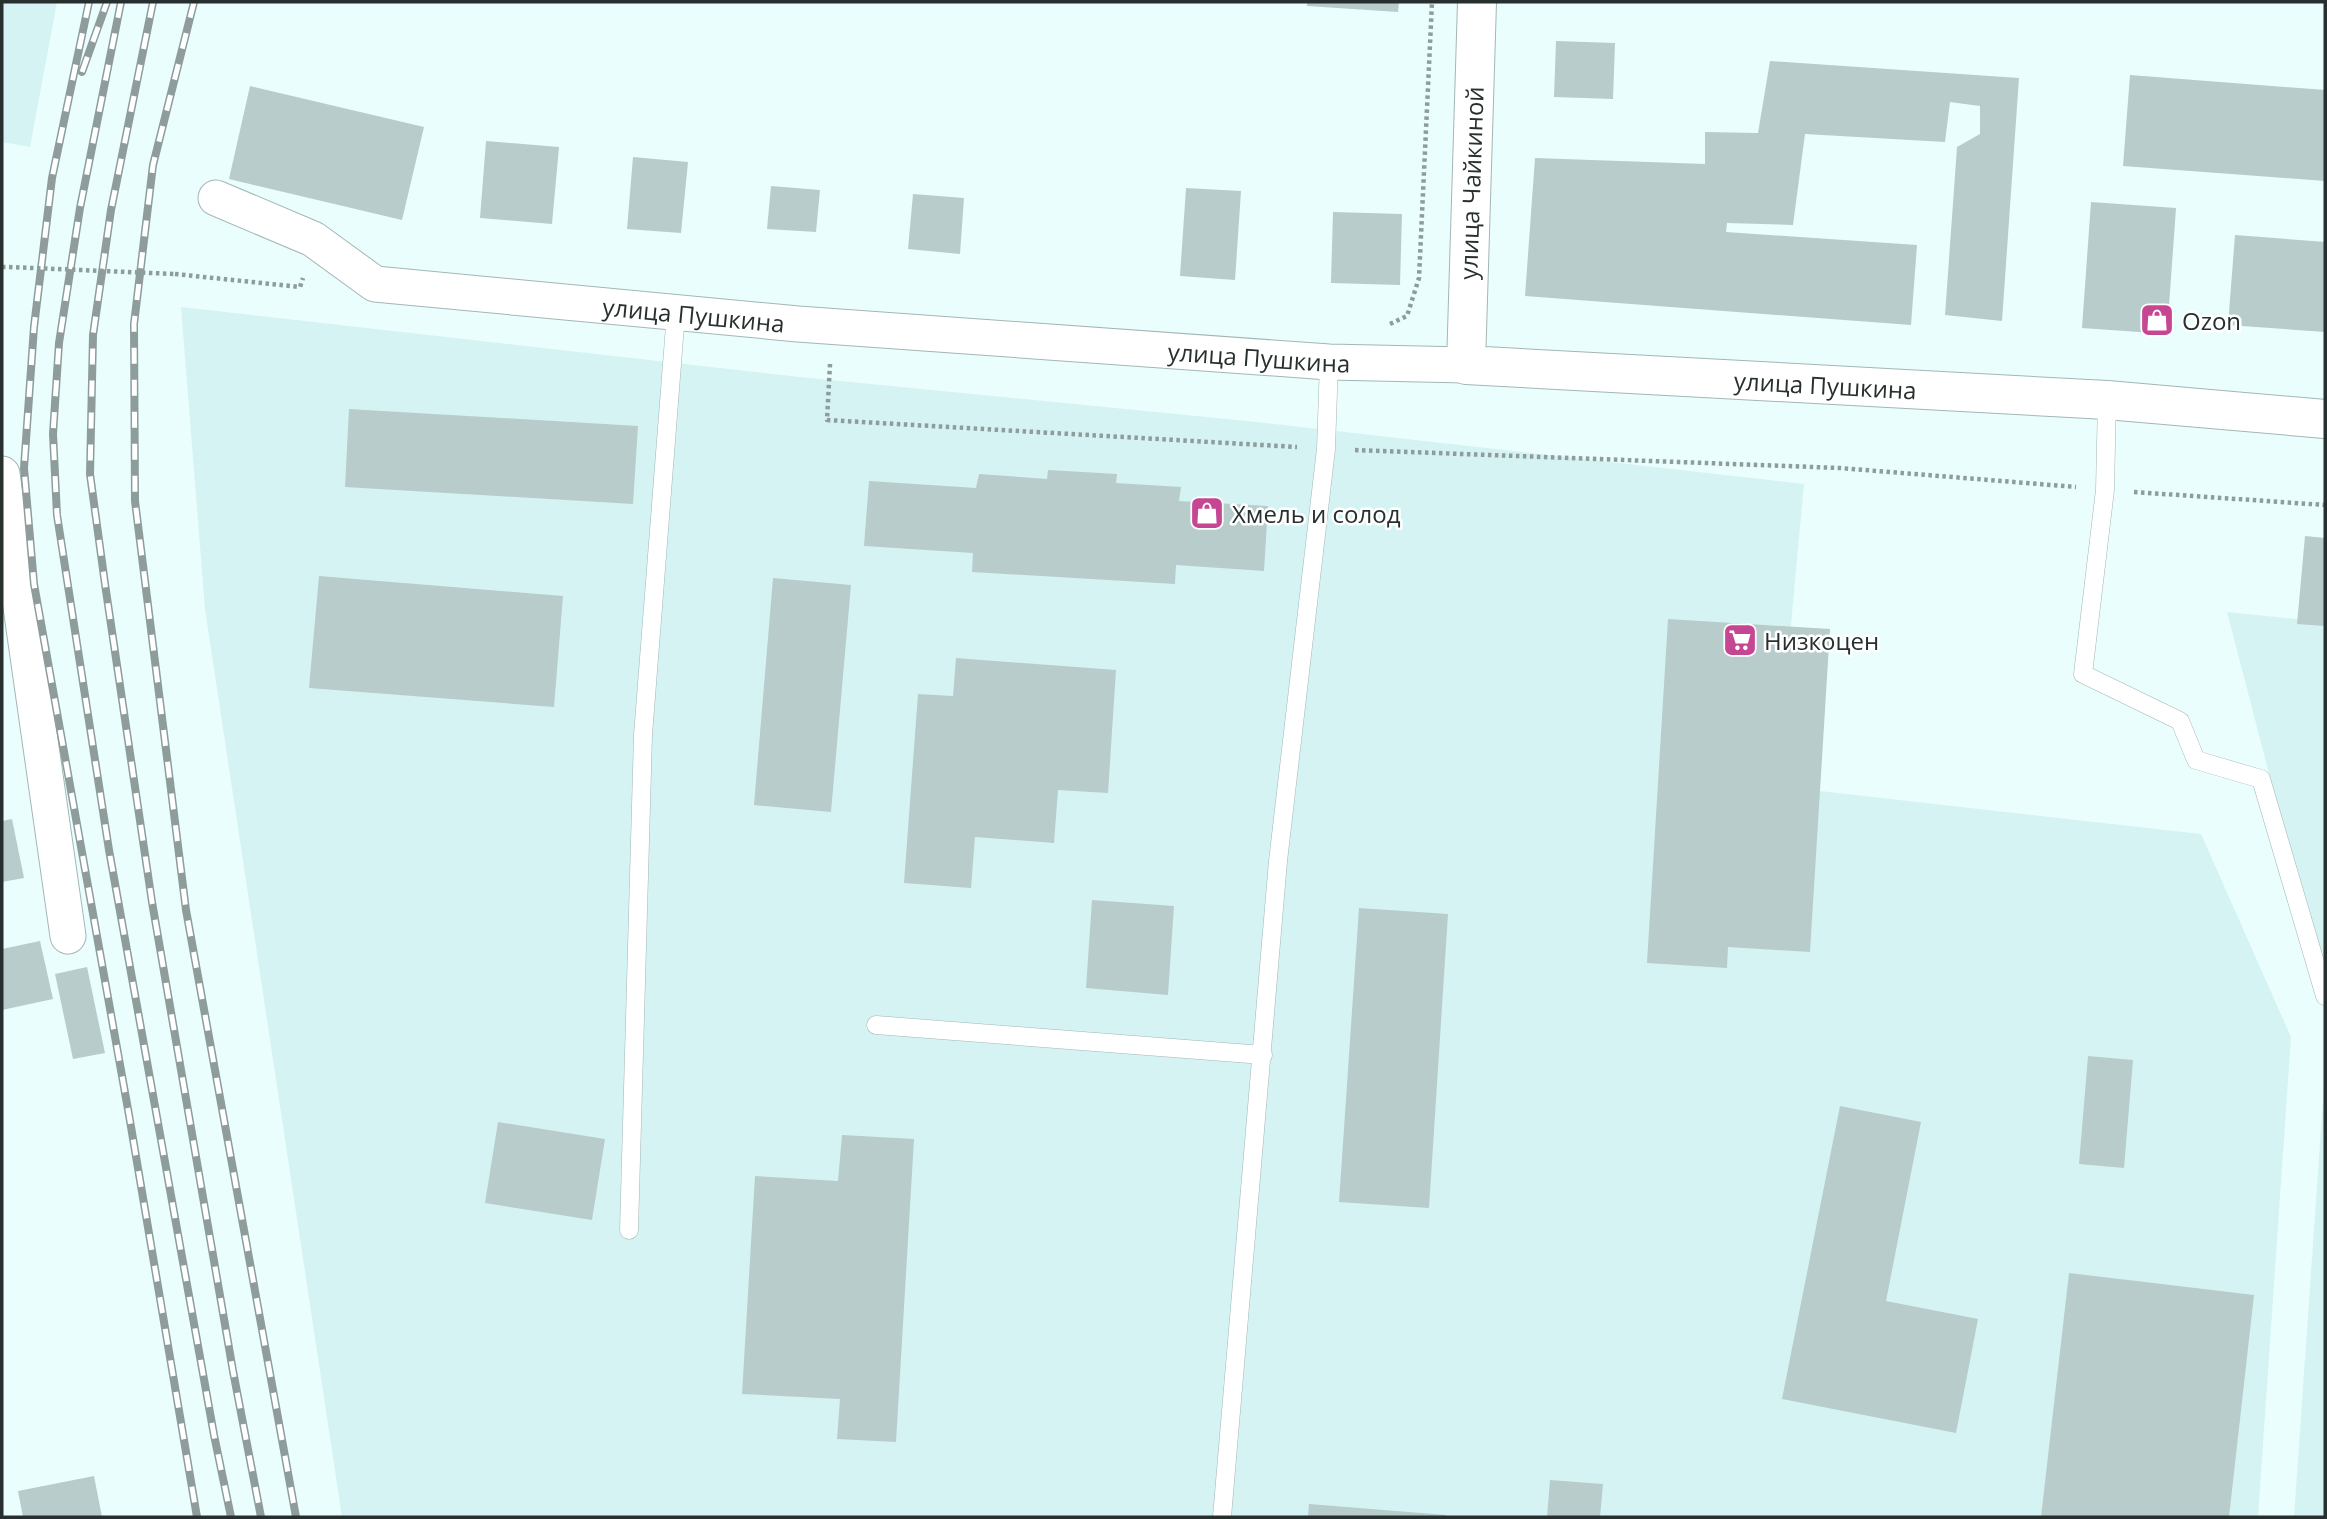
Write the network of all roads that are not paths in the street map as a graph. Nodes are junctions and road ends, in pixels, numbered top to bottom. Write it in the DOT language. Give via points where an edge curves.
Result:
graph roads {
  1 [pos="1477,2"];
  2 [pos="216,198"];
  3 [pos="676,313"];
  4 [pos="1329,362"];
  5 [pos="1466,365"];
  6 [pos="2107,400"];
  7 [pos="2325,419"];
  8 [pos="2,474"];
  9 [pos="68,936"];
  10 [pos="2325,996"];
  11 [pos="876,1025"];
  12 [pos="1263,1055"];
  13 [pos="629,1230"];
  14 [pos="1222,1517"];
  1 -- 5 [label="street, улица Чайкиной"];
  2 -- 3 [label="street, улица Пушкина" via="313,239 375,284"];
  3 -- 4 [label="street, улица Пушкина"];
  3 -- 13 [label="lane" via="643,734"];
  4 -- 5 [label="street, улица Пушкина"];
  4 -- 12 [label="lane" via="1326,449 1278,861"];
  5 -- 6 [label="street, улица Пушкина"];
  6 -- 7 [label="street, улица Пушкина"];
  6 -- 10 [label="lane" via="2105,490 2082,674 2180,721 2196,760 2261,779"];
  8 -- 9 [label="street"];
  11 -- 12 [label="lane"];
  12 -- 14 [label="lane"];
}
